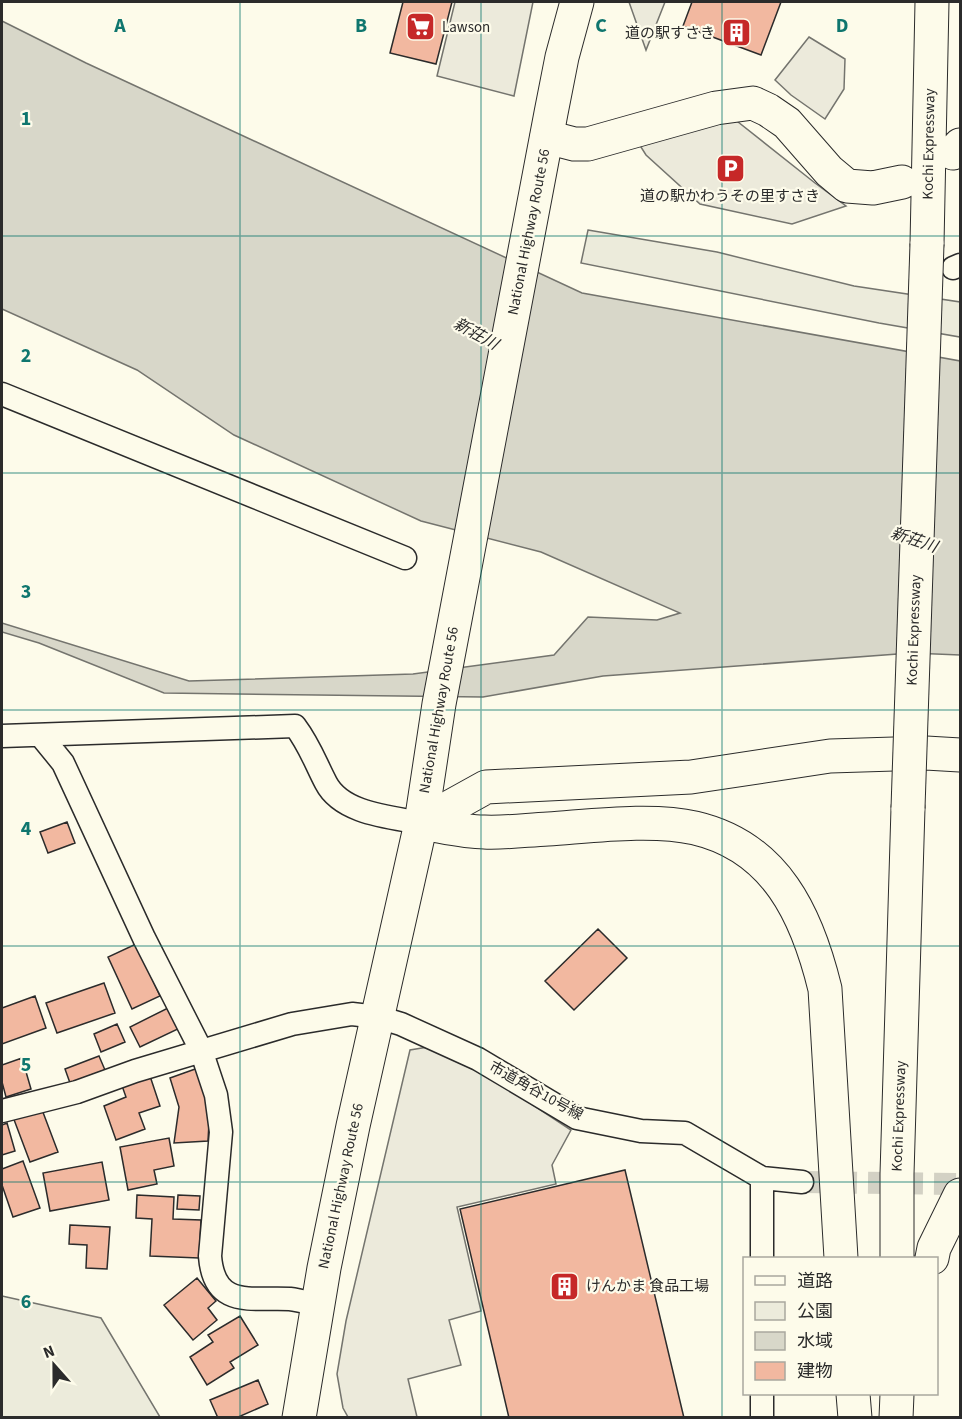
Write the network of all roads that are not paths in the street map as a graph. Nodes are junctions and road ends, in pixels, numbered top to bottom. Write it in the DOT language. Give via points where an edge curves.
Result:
graph roads {
  1 [pos="577,2"];
  2 [pos="932,2"];
  3 [pos="547,139"];
  4 [pos="902,182"];
  5 [pos="2,394"];
  6 [pos="405,558"];
  7 [pos="2,736"];
  8 [pos="41,736"];
  9 [pos="960,755"];
  10 [pos="421,823"];
  11 [pos="378,1017"];
  12 [pos="201,1050"];
  13 [pos="2,1111"];
  14 [pos="762,1178"];
  15 [pos="802,1182"];
  16 [pos="960,1195"];
  17 [pos="762,1257"];
  18 [pos="841,1257"];
  19 [pos="897,1257"];
  20 [pos="932,1257"];
  21 [pos="318,1305"];
  22 [pos="762,1395"];
  23 [pos="853,1395"];
  24 [pos="897,1395"];
  25 [pos="918,1395"];
  26 [pos="303,1415"];
  27 [pos="762,1418"];
  28 [pos="855,1418"];
  29 [pos="896,1418"];
  30 [pos="918,1418"];
  1 -- 3 [label="highway, National Highway Route 56"];
  2 -- 19 [label="highway, Kochi Expressway, bridge"];
  3 -- 4 [label="highway" via="588,144 716,108 753,103 787,123 847,186 873,188"];
  3 -- 10 [label="highway, National Highway Route 56" via="439,704"];
  5 -- 6 [label="street"];
  7 -- 8 [label="street"];
  8 -- 10 [label="street" via="295,726 309,746 326,785 341,801"];
  8 -- 12 [label="street" via="63,763"];
  9 -- 10 [label="highway" via="830,756 691,777 486,788"];
  10 -- 11 [label="highway, National Highway Route 56"];
  10 -- 18 [label="highway" via="483,832 665,824 724,837 769,869 790,895 805,925 825,988"];
  11 -- 12 [label="street, 市道角谷10号線" via="352,1014 292,1024"];
  11 -- 14 [label="street, 市道角谷10号線" via="478,1059 577,1118 641,1131 685,1133"];
  11 -- 21 [label="highway, National Highway Route 56"];
  12 -- 13 [label="street, 市道角谷10号線" via="77,1092"];
  12 -- 21 [label="street" via="216,1095 221,1132 211,1272 226,1294 237,1298 294,1299"];
  14 -- 15 [label="street"];
  14 -- 17 [label="street"];
  16 -- 20 [label="highway"];
  21 -- 26 [label="highway, National Highway Route 56"];
  22 -- 27 [label="street"];
  23 -- 28 [label="highway"];
  24 -- 29 [label="highway"];
  25 -- 30 [label="highway"];
}
